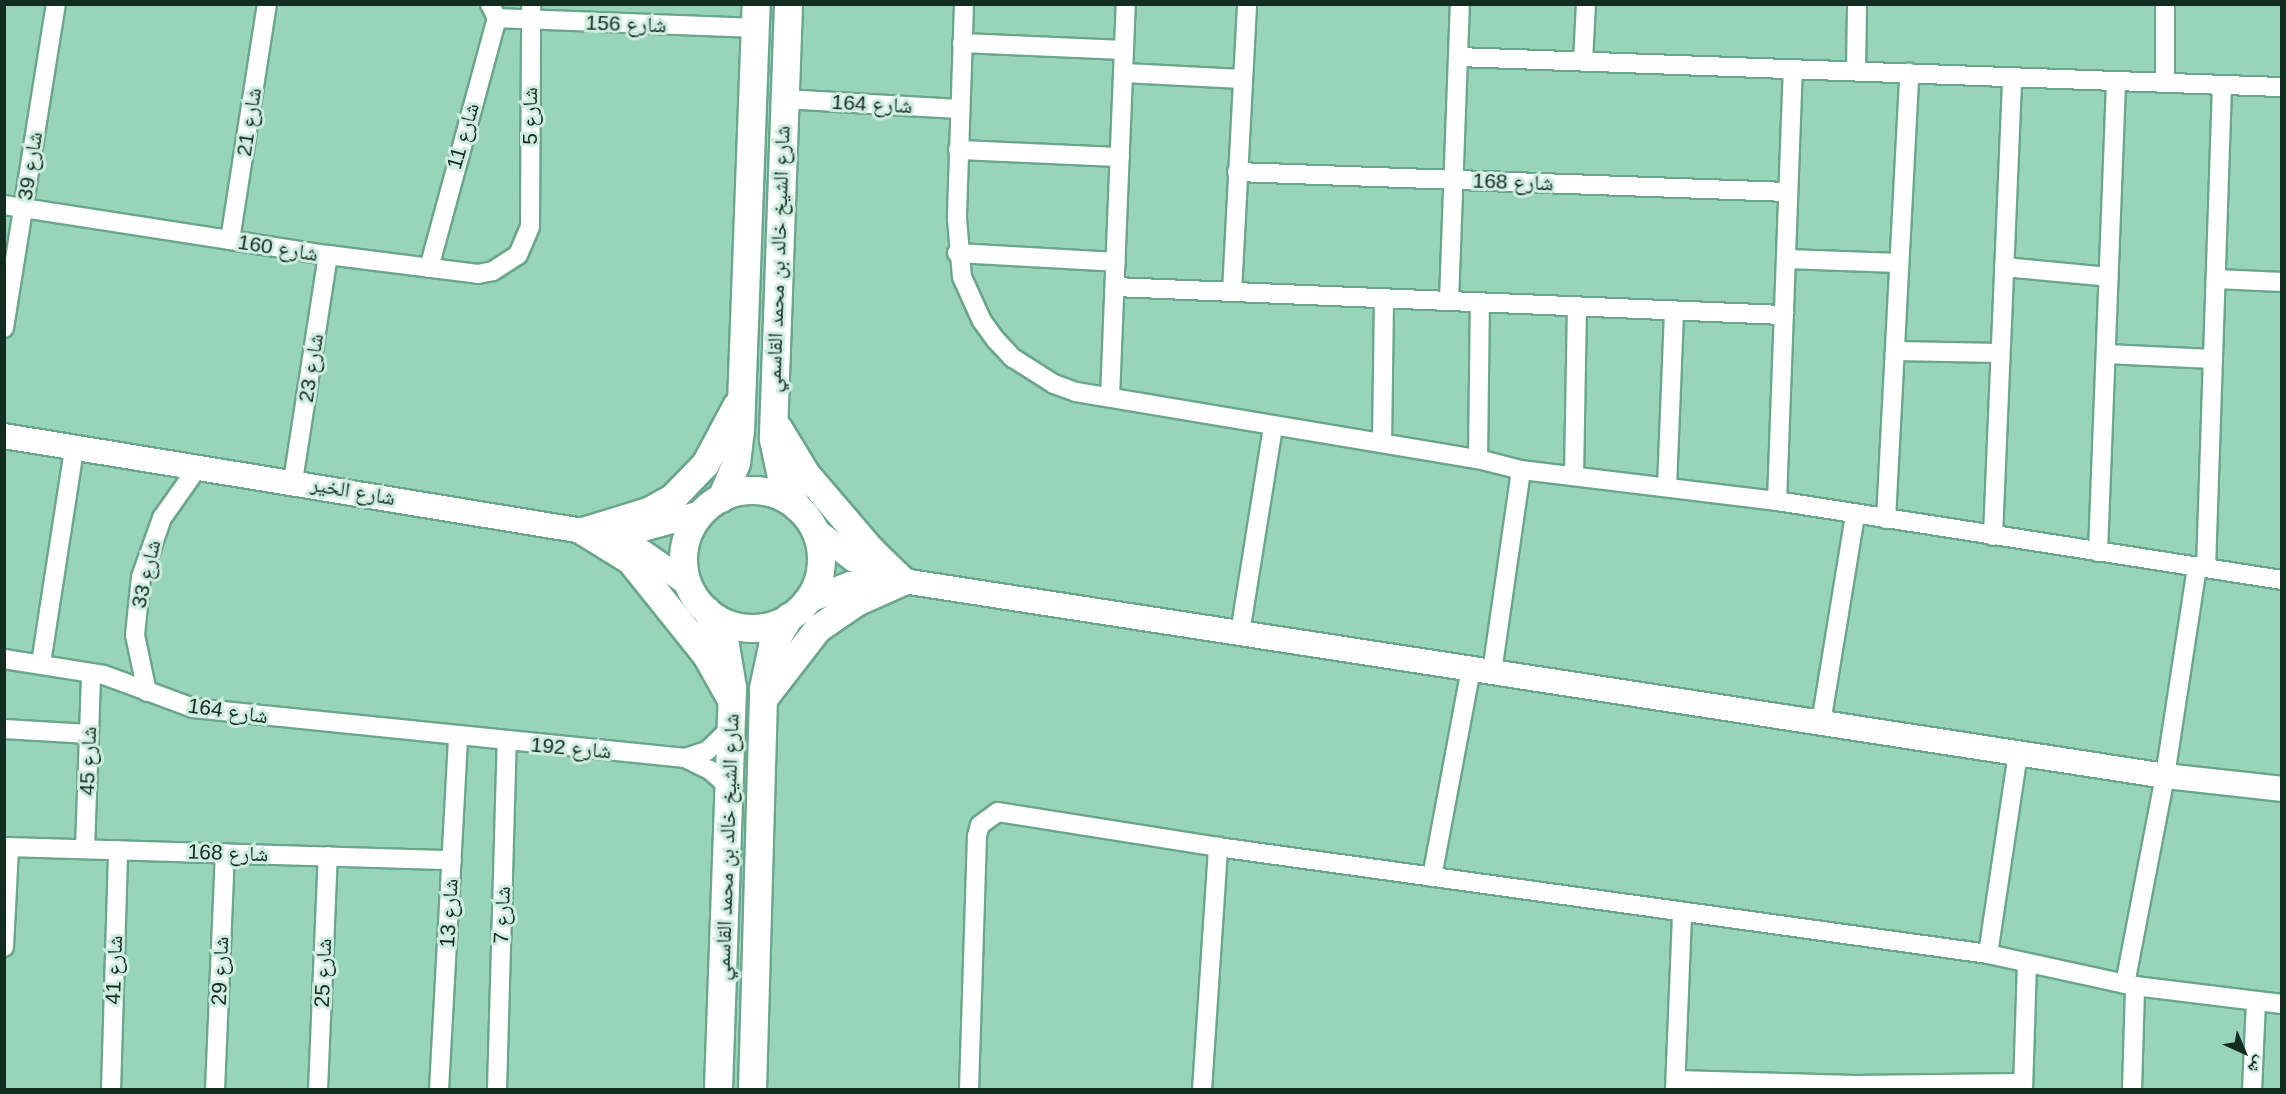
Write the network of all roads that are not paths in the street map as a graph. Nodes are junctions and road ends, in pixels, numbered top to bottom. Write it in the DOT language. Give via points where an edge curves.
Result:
graph roads {
  1 [pos="56,4"];
  2 [pos="267,4"];
  3 [pos="788,4"];
  4 [pos="963,4"];
  5 [pos="1126,4"];
  6 [pos="1247,4"];
  7 [pos="1460,4"];
  8 [pos="1586,4"];
  9 [pos="1857,4"];
  10 [pos="2165,4"];
  11 [pos="494,11"];
  12 [pos="531,13"];
  13 [pos="755,16"];
  14 [pos="962,44"];
  15 [pos="1124,50"];
  16 [pos="1458,57"];
  17 [pos="1583,61"];
  18 [pos="1793,69"];
  19 [pos="1856,71"];
  20 [pos="1124,73"];
  21 [pos="1909,73"];
  22 [pos="2012,77"];
  23 [pos="1242,79"];
  24 [pos="2116,81"];
  25 [pos="2165,83"];
  26 [pos="2222,85"];
  27 [pos="2282,87"];
  28 [pos="784,99"];
  29 [pos="959,109"];
  30 [pos="958,150"];
  31 [pos="1120,157"];
  32 [pos="1237,172"];
  33 [pos="1453,180"];
  34 [pos="1788,192"];
  35 [pos="4,205"];
  36 [pos="24,207"];
  37 [pos="530,227"];
  38 [pos="230,240"];
  39 [pos="957,254"];
  40 [pos="328,255"];
  41 [pos="1786,259"];
  42 [pos="1116,262"];
  43 [pos="1899,263"];
  44 [pos="2004,267"];
  45 [pos="429,268"];
  46 [pos="2109,277"];
  47 [pos="2216,279"];
  48 [pos="2282,282"];
  49 [pos="1115,287"];
  50 [pos="1232,292"];
  51 [pos="1384,298"];
  52 [pos="1449,301"];
  53 [pos="1480,302"];
  54 [pos="1577,306"];
  55 [pos="1674,310"];
  56 [pos="1784,315"];
  57 [pos="4,328"];
  58 [pos="1895,351"];
  59 [pos="2000,353"];
  60 [pos="2106,354"];
  61 [pos="2213,359"];
  62 [pos="1110,397"];
  63 [pos="741,398"];
  64 [pos="773,413"];
  65 [pos="1273,426"];
  66 [pos="4,436"];
  67 [pos="1382,443"];
  68 [pos="74,449"];
  69 [pos="1478,459"];
  70 [pos="198,467"];
  71 [pos="1521,470"];
  72 [pos="1574,476"];
  73 [pos="293,481"];
  74 [pos="1667,487"];
  75 [pos="1778,501"];
  76 [pos="711,505"];
  77 [pos="797,507"];
  78 [pos="1855,515"];
  79 [pos="1886,519"];
  80 [pos="814,529"];
  81 [pos="583,531"];
  82 [pos="1993,537"];
  83 [pos="2098,552"];
  84 [pos="2201,568"];
  85 [pos="2282,580"];
  86 [pos="903,581"];
  87 [pos="688,584"];
  88 [pos="797,609"];
  89 [pos="706,610"];
  90 [pos="1240,633"];
  91 [pos="4,659"];
  92 [pos="41,663"];
  93 [pos="1481,670"];
  94 [pos="91,673"];
  95 [pos="147,692"];
  96 [pos="762,701"];
  97 [pos="732,715"];
  98 [pos="1821,723"];
  99 [pos="4,729"];
  100 [pos="89,734"];
  101 [pos="458,737"];
  102 [pos="507,741"];
  103 [pos="2018,753"];
  104 [pos="685,758"];
  105 [pos="2165,776"];
  106 [pos="730,788"];
  107 [pos="2282,789"];
  108 [pos="7,847"];
  109 [pos="1218,847"];
  110 [pos="85,849"];
  111 [pos="118,850"];
  112 [pos="225,853"];
  113 [pos="328,856"];
  114 [pos="452,860"];
  115 [pos="1432,877"];
  116 [pos="1682,912"];
  117 [pos="4,946"];
  118 [pos="1988,954"];
  119 [pos="2027,963"];
  120 [pos="2130,985"];
  121 [pos="2256,1001"];
  122 [pos="2282,1004"];
  123 [pos="1676,1085"];
  124 [pos="2023,1086"];
  125 [pos="1855,1087"];
  126 [pos="111,1089"];
  127 [pos="214,1089"];
  128 [pos="318,1089"];
  129 [pos="439,1089"];
  130 [pos="497,1089"];
  131 [pos="718,1089"];
  132 [pos="752,1089"];
  133 [pos="969,1089"];
  134 [pos="1202,1089"];
  135 [pos="2132,1089"];
  136 [pos="2252,1089"];
  1 -- 36 [label="street, شارع 39"];
  2 -- 38 [label="street, شارع 21"];
  3 -- 28 [label="main road, شارع الشيخ خالد بن محمد القاسمي"];
  4 -- 14 [label="street"];
  5 -- 15 [label="street"];
  6 -- 23 [label="street"];
  7 -- 16 [label="street"];
  8 -- 17 [label="street"];
  9 -- 19 [label="street"];
  10 -- 25 [label="street"];
  11 -- 12 [label="street, شارع 156"];
  11 -- 45 [label="street, شارع 11"];
  12 -- 13 [label="street, شارع 156"];
  12 -- 37 [label="street, شارع 5"];
  13 -- 63 [label="main road, شارع الشيخ خالد بن محمد القاسمي"];
  14 -- 15 [label="street"];
  14 -- 29 [label="street"];
  15 -- 20 [label="street"];
  16 -- 17 [label="street"];
  16 -- 33 [label="street"];
  17 -- 18 [label="street"];
  18 -- 19 [label="street"];
  18 -- 34 [label="street"];
  19 -- 21 [label="street"];
  20 -- 23 [label="street"];
  20 -- 31 [label="street"];
  21 -- 22 [label="street"];
  21 -- 43 [label="street"];
  22 -- 24 [label="street"];
  22 -- 44 [label="street"];
  23 -- 32 [label="street"];
  24 -- 25 [label="street"];
  24 -- 46 [label="street"];
  25 -- 26 [label="street"];
  26 -- 27 [label="street"];
  26 -- 47 [label="street"];
  28 -- 29 [label="street, شارع 164"];
  28 -- 64 [label="main road, شارع الشيخ خالد بن محمد القاسمي"];
  29 -- 30 [label="street"];
  30 -- 31 [label="street"];
  30 -- 39 [label="street"];
  31 -- 42 [label="street"];
  32 -- 33 [label="street, شارع 168"];
  32 -- 50 [label="street"];
  33 -- 34 [label="street, شارع 168"];
  33 -- 52 [label="street"];
  34 -- 41 [label="street"];
  35 -- 36 [label="street, شارع 160"];
  36 -- 38 [label="street, شارع 160"];
  36 -- 57 [label="street, شارع 39"];
  37 -- 45 [label="street, شارع 160" via="518,255 493,271 478,274"];
  38 -- 40 [label="street, شارع 160"];
  39 -- 42 [label="street"];
  39 -- 62 [label="street" via="970,300 981,321 1013,358 1054,384"];
  40 -- 45 [label="street, شارع 160"];
  40 -- 73 [label="street, شارع 23"];
  41 -- 43 [label="street"];
  41 -- 56 [label="street"];
  42 -- 49 [label="street"];
  43 -- 58 [label="street"];
  44 -- 46 [label="street"];
  44 -- 59 [label="street"];
  46 -- 60 [label="street"];
  47 -- 48 [label="street"];
  47 -- 61 [label="street"];
  49 -- 50 [label="street"];
  49 -- 62 [label="street"];
  50 -- 51 [label="street"];
  51 -- 52 [label="street"];
  51 -- 67 [label="street"];
  52 -- 53 [label="street"];
  53 -- 54 [label="street"];
  53 -- 69 [label="street"];
  54 -- 55 [label="street"];
  54 -- 72 [label="street"];
  55 -- 56 [label="street"];
  55 -- 74 [label="street"];
  56 -- 75 [label="street"];
  58 -- 59 [label="street"];
  58 -- 79 [label="street"];
  59 -- 82 [label="street"];
  60 -- 61 [label="street"];
  60 -- 83 [label="street"];
  61 -- 84 [label="street"];
  62 -- 65 [label="street"];
  63 -- 76 [label="main road, شارع الشيخ خالد بن محمد القاسمي" via="739,447"];
  63 -- 81 [label="main road" via="714,450 685,487 648,511"];
  64 -- 77 [label="main road, شارع الشيخ خالد بن محمد القاسمي" via="777,465"];
  64 -- 86 [label="main road" via="795,460 871,550"];
  65 -- 67 [label="street"];
  65 -- 90 [label="street"];
  66 -- 68 [label="street, شارع الخير"];
  67 -- 69 [label="street"];
  68 -- 70 [label="street, شارع الخير"];
  68 -- 92 [label="street"];
  69 -- 71 [label="street"];
  70 -- 73 [label="street, شارع الخير"];
  70 -- 95 [label="street, شارع 33" via="162,518 141,577 135,635"];
  71 -- 72 [label="street"];
  71 -- 93 [label="street"];
  72 -- 74 [label="street"];
  73 -- 81 [label="street, شارع الخير"];
  74 -- 75 [label="street"];
  75 -- 78 [label="street"];
  76 -- 77 [label="main road" via="739,491 766,491"];
  76 -- 81 [label="street" via="643,529"];
  76 -- 87 [label="main road" via="684,544"];
  77 -- 80 [label="main road"];
  78 -- 79 [label="street"];
  78 -- 98 [label="street"];
  79 -- 82 [label="street"];
  80 -- 86 [label="street" via="861,563"];
  80 -- 88 [label="main road" via="820,560 815,586"];
  81 -- 87 [label="street, شارع الخير" via="635,547"];
  81 -- 97 [label="main road" via="630,560 706,655"];
  82 -- 83 [label="street"];
  83 -- 84 [label="street"];
  84 -- 85 [label="street"];
  84 -- 105 [label="street"];
  86 -- 88 [label="street" via="850,584"];
  86 -- 90 [label="street"];
  86 -- 96 [label="main road" via="856,602 818,628 785,666"];
  87 -- 89 [label="main road"];
  88 -- 89 [label="main road" via="750,627 724,622"];
  88 -- 96 [label="main road, شارع الشيخ خالد بن محمد القاسمي" via="767,661"];
  89 -- 97 [label="main road, شارع الشيخ خالد بن محمد القاسمي" via="725,645"];
  90 -- 93 [label="street"];
  91 -- 92 [label="street, شارع 164"];
  92 -- 94 [label="street, شارع 164"];
  93 -- 98 [label="street"];
  93 -- 115 [label="street"];
  94 -- 95 [label="street, شارع 164"];
  94 -- 100 [label="street, شارع 45"];
  95 -- 101 [label="street, شارع 164" via="204,709"];
  96 -- 132 [label="main road, شارع الشيخ خالد بن محمد القاسمي"];
  97 -- 104 [label="street, شارع 192" via="707,751"];
  97 -- 106 [label="main road, شارع الشيخ خالد بن محمد القاسمي"];
  98 -- 103 [label="street"];
  99 -- 100 [label="street"];
  100 -- 110 [label="street, شارع 45"];
  101 -- 102 [label="street, شارع 192"];
  101 -- 114 [label="street, شارع 13"];
  102 -- 104 [label="street, شارع 192"];
  102 -- 130 [label="street, شارع 7"];
  103 -- 105 [label="street"];
  103 -- 118 [label="street"];
  104 -- 106 [label="street, شارع 192" via="710,770"];
  105 -- 107 [label="street"];
  105 -- 120 [label="street"];
  106 -- 131 [label="main road, شارع الشيخ خالد بن محمد القاسمي"];
  108 -- 110 [label="street, شارع 168"];
  108 -- 117 [label="street"];
  109 -- 115 [label="street"];
  109 -- 133 [label="street" via="1010,812 988,816 976,836"];
  109 -- 134 [label="street"];
  110 -- 111 [label="street, شارع 168"];
  111 -- 112 [label="street, شارع 168"];
  111 -- 126 [label="street, شارع 41"];
  112 -- 113 [label="street, شارع 168"];
  112 -- 127 [label="street, شارع 29"];
  113 -- 114 [label="street, شارع 168"];
  113 -- 128 [label="street, شارع 25"];
  114 -- 129 [label="street, شارع 13"];
  115 -- 116 [label="street"];
  116 -- 118 [label="street"];
  116 -- 123 [label="street"];
  118 -- 119 [label="street"];
  119 -- 120 [label="street"];
  119 -- 124 [label="street"];
  120 -- 121 [label="street"];
  120 -- 135 [label="street"];
  121 -- 122 [label="street"];
  121 -- 136 [label="street"];
  123 -- 125 [label="street"];
  124 -- 125 [label="street"];
}
